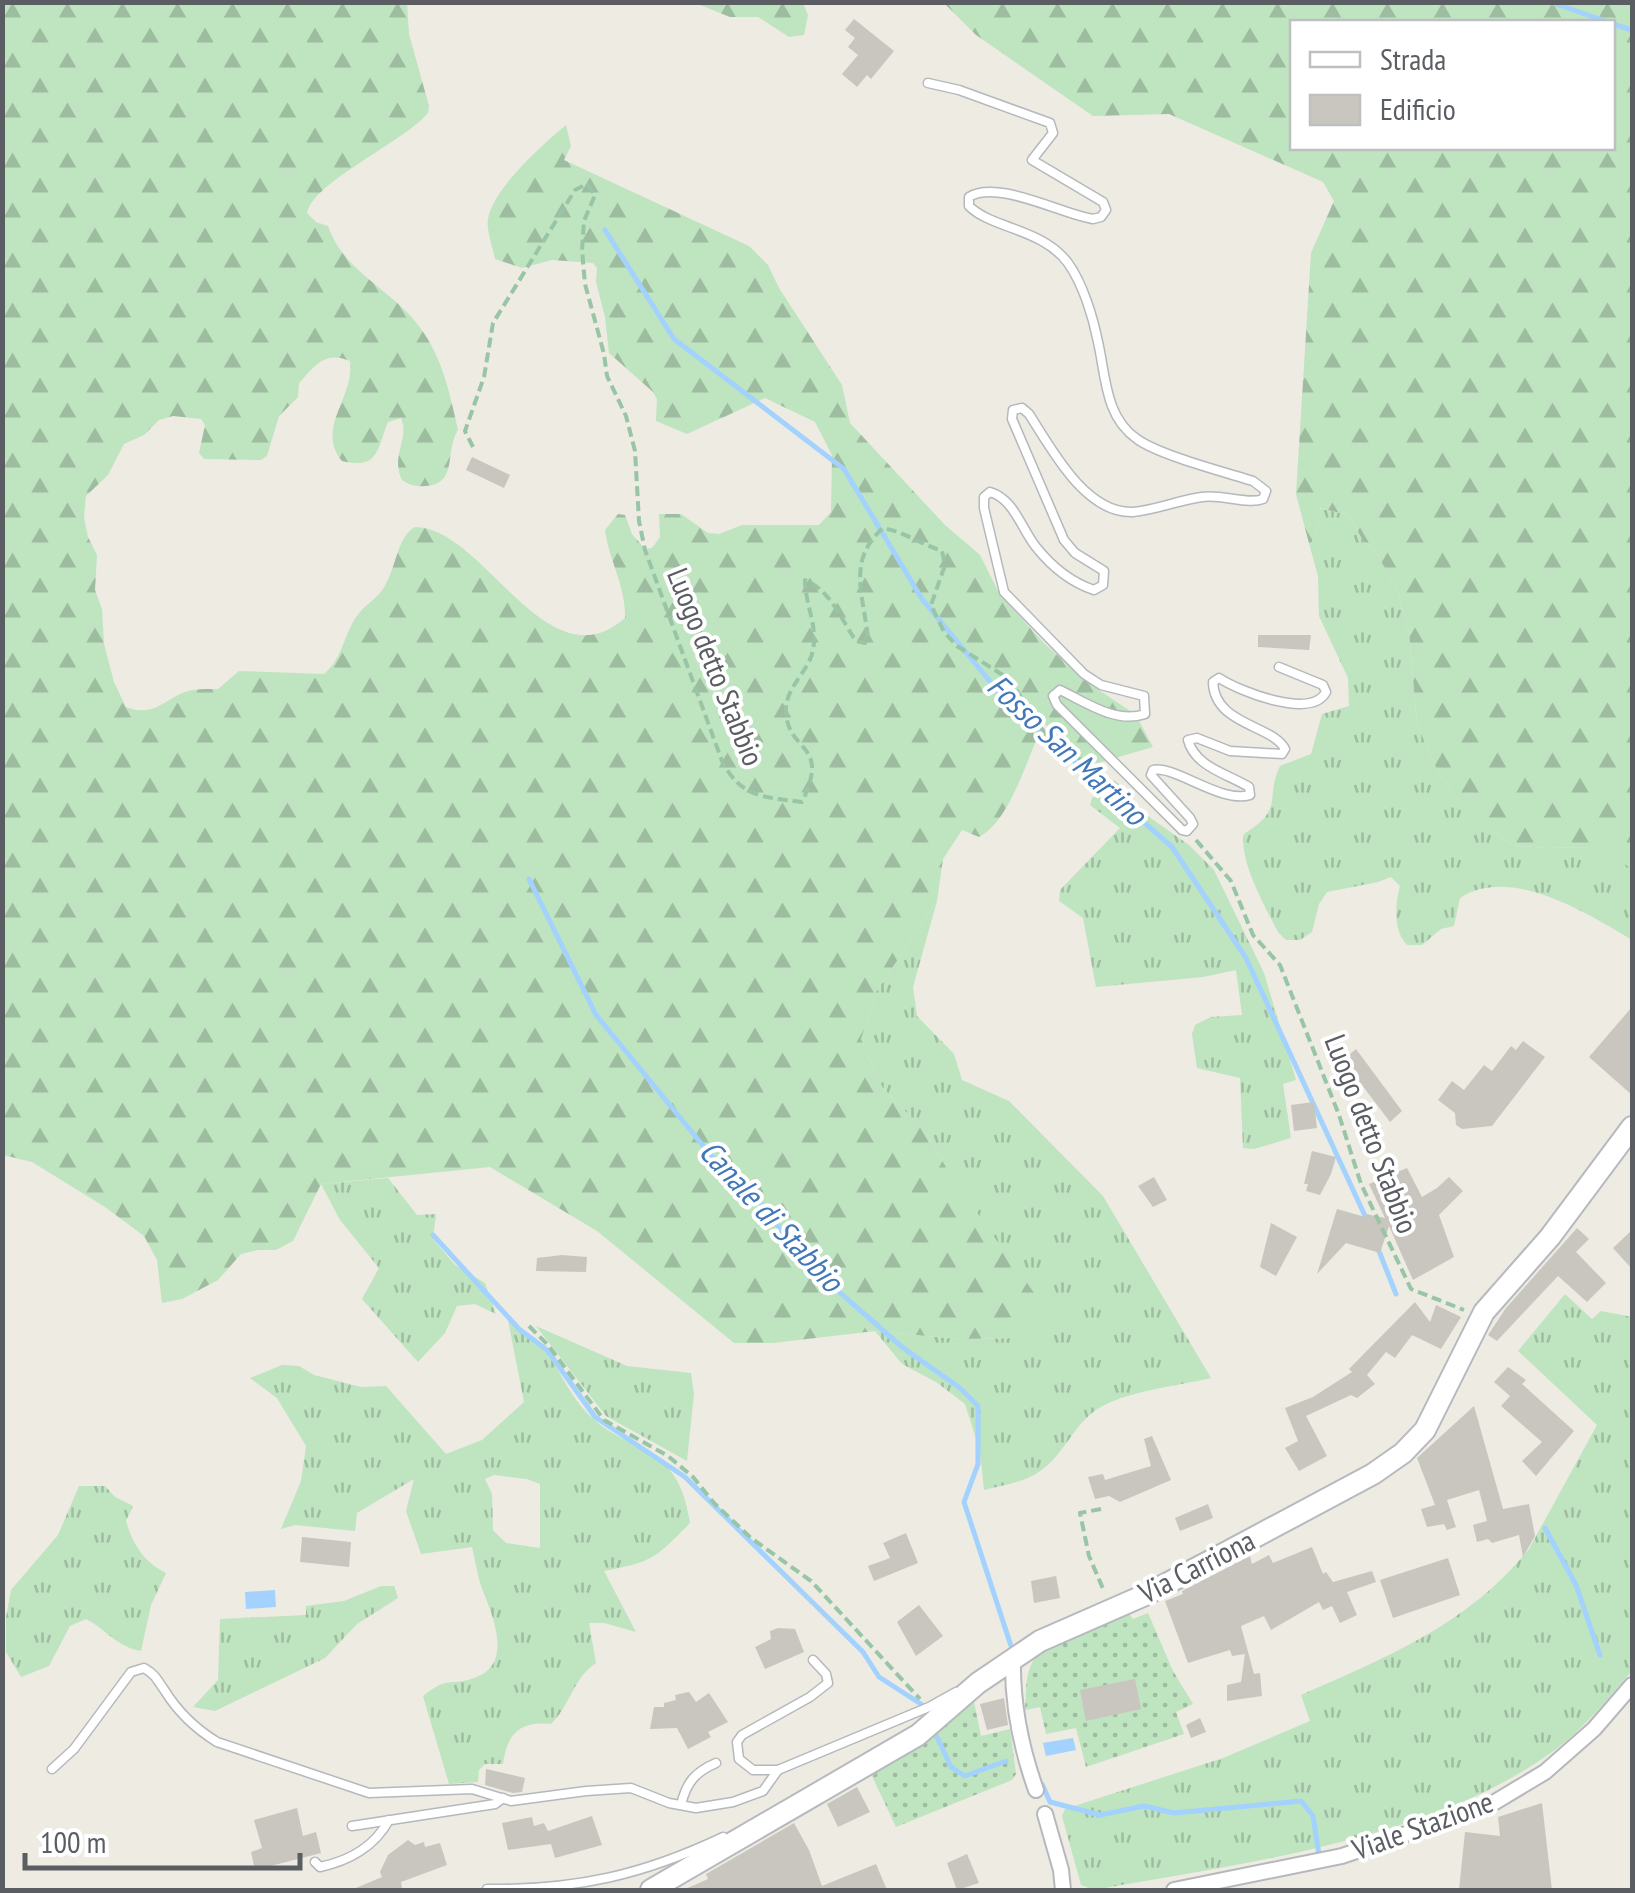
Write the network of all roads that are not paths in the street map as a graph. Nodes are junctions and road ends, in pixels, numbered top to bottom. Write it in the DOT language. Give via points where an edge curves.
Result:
graph roads {
  1 [pos="928,83"];
  2 [pos="1279,667"];
  3 [pos="1632,1127"];
  4 [pos="1013,1658"];
  5 [pos="813,1660"];
  6 [pos="978,1683"];
  7 [pos="1632,1685"];
  8 [pos="716,1763"];
  9 [pos="52,1770"];
  10 [pos="778,1770"];
  11 [pos="1036,1790"];
  12 [pos="503,1798"];
  13 [pos="681,1805"];
  14 [pos="785,1814"];
  15 [pos="1045,1814"];
  16 [pos="389,1820"];
  17 [pos="352,1826"];
  18 [pos="315,1862"];
  19 [pos="594,1886"];
  20 [pos="486,1888"];
  21 [pos="652,1890"];
  22 [pos="1063,1890"];
  23 [pos="1174,1890"];
  1 -- 2 [label="lane" via="1050,123 1054,133 1032,160 1103,202 1106,210 1093,220 986,191 969,198 975,213 1022,230 1068,262 1121,426 1139,442 1253,480 1266,491 1255,502 1212,495 1118,511 1098,504 1028,414 1013,410 1064,540 1104,570 1103,585 1094,590 1077,584 990,492 984,497 1004,592 1084,674 1136,692 1146,704 1144,714 1133,718 1060,690 1056,705 1187,831 1190,818 1152,770 1163,768 1241,798 1250,795 1243,783 1216,772 1188,740 1230,752 1282,754 1281,741 1222,708 1212,690 1219,678 1268,699 1311,705 1321,700 1323,684"];
  3 -- 4 [label="main road, Via Carriona" via="1484,1312 1425,1430 1403,1454 1242,1544"];
  4 -- 6 [label="main road, Via Carriona"];
  4 -- 11 [label="street" via="1021,1740"];
  5 -- 10 [label="lane" via="828,1683 737,1742 739,1759 752,1770"];
  6 -- 10 [label="lane"];
  6 -- 14 [label="main road, Via Carriona" via="918,1735"];
  7 -- 23 [label="street, Viale Stazione" via="1545,1772 1490,1804 1342,1856"];
  8 -- 13 [label="lane" via="690,1779"];
  9 -- 12 [label="lane" via="131,1672 144,1668 216,1742 369,1793 472,1789"];
  10 -- 13 [label="lane" via="763,1790 732,1802"];
  12 -- 13 [label="lane" via="630,1788"];
  12 -- 16 [label="lane"];
  14 -- 19 [label="lane"];
  14 -- 21 [label="main road, Via Carriona"];
  15 -- 22 [label="street"];
  16 -- 17 [label="lane"];
  16 -- 18 [label="lane" via="373,1844 332,1865"];
  19 -- 20 [label="lane"];
}
